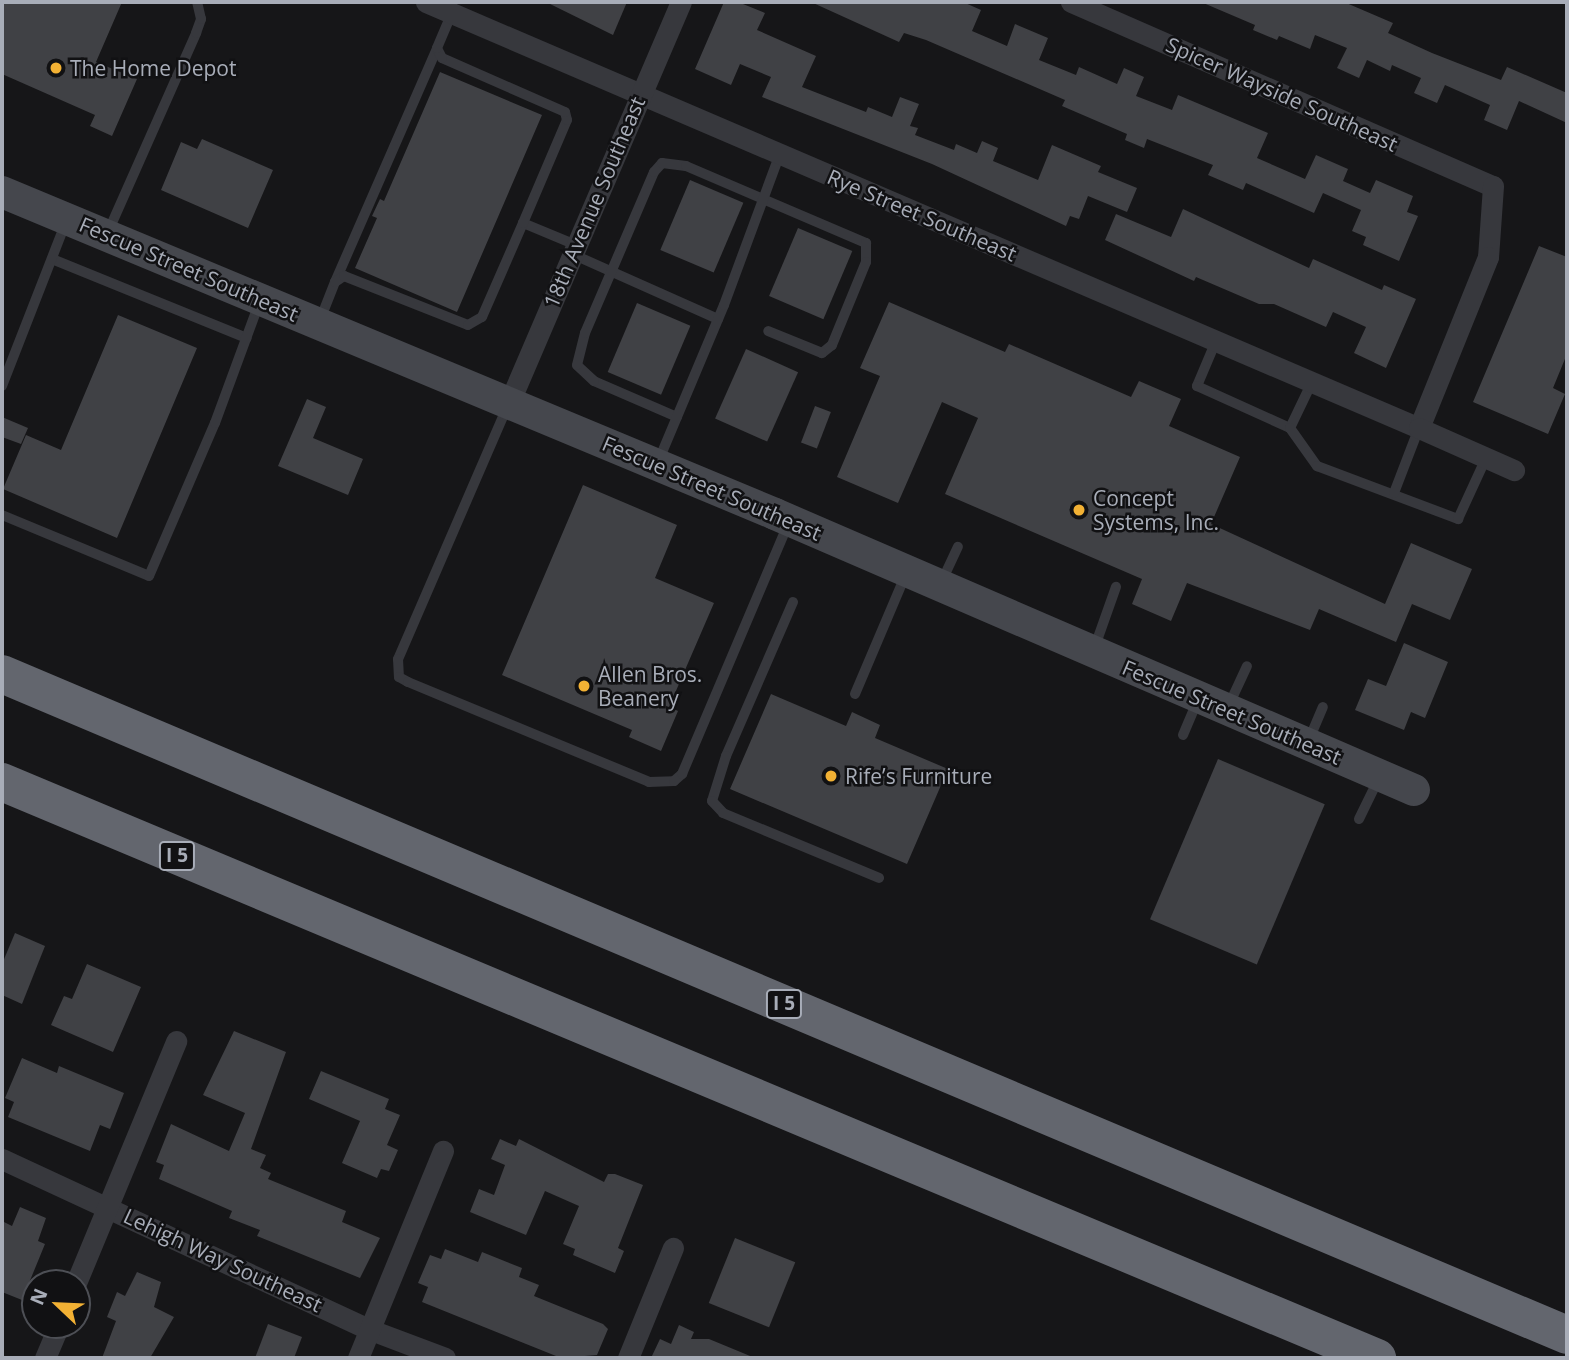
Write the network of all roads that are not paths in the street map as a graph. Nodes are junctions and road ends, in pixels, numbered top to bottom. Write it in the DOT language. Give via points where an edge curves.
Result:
graph roads {
  1 [pos="197,2"];
  2 [pos="425,2"];
  3 [pos="681,2"];
  4 [pos="1071,2"];
  5 [pos="452,13"];
  6 [pos="438,48"];
  7 [pos="639,94"];
  8 [pos="780,154"];
  9 [pos="4,192"];
  10 [pos="764,198"];
  11 [pos="67,218"];
  12 [pos="523,222"];
  13 [pos="107,234"];
  14 [pos="574,250"];
  15 [pos="52,259"];
  16 [pos="611,272"];
  17 [pos="335,282"];
  18 [pos="260,299"];
  19 [pos="718,319"];
  20 [pos="319,323"];
  21 [pos="768,331"];
  22 [pos="247,338"];
  23 [pos="1216,341"];
  24 [pos="1312,382"];
  25 [pos="2,386"];
  26 [pos="509,403"];
  27 [pos="677,417"];
  28 [pos="1290,428"];
  29 [pos="1419,428"];
  30 [pos="1486,458"];
  31 [pos="657,465"];
  32 [pos="1514,470"];
  33 [pos="1394,493"];
  34 [pos="2,515"];
  35 [pos="789,520"];
  36 [pos="958,547"];
  37 [pos="907,571"];
  38 [pos="940,585"];
  39 [pos="1116,587"];
  40 [pos="793,602"];
  41 [pos="1093,652"];
  42 [pos="1247,666"];
  43 [pos="2,674"];
  44 [pos="855,694"];
  45 [pos="1213,704"];
  46 [pos="1323,707"];
  47 [pos="1183,734"];
  48 [pos="1307,744"];
  49 [pos="1380,776"];
  50 [pos="2,782"];
  51 [pos="1413,790"];
  52 [pos="1359,818"];
  53 [pos="879,878"];
  54 [pos="176,1041"];
  55 [pos="443,1151"];
  56 [pos="2,1159"];
  57 [pos="107,1206"];
  58 [pos="673,1248"];
  59 [pos="82,1269"];
  60 [pos="371,1330"];
  61 [pos="1567,1335"];
  62 [pos="53,1339"];
  63 [pos="45,1358"];
  64 [pos="358,1358"];
  65 [pos="445,1358"];
  66 [pos="628,1358"];
  67 [pos="1377,1358"];
  1 -- 13 [label="lane" via="201,19 196,33"];
  2 -- 5 [label="street, Rye Street Southeast"];
  3 -- 7 [label="street, 18th Avenue Southeast"];
  4 -- 29 [label="street, Spicer Wayside Southeast" via="1493,186 1488,257"];
  5 -- 6 [label="lane"];
  5 -- 7 [label="street, Rye Street Southeast"];
  6 -- 12 [label="lane" via="442,58 565,113 567,120"];
  6 -- 17 [label="lane"];
  7 -- 8 [label="street, Rye Street Southeast"];
  7 -- 14 [label="street, 18th Avenue Southeast"];
  8 -- 10 [label="lane"];
  8 -- 23 [label="street, Rye Street Southeast"];
  9 -- 11 [label="street, Fescue Street Southeast"];
  10 -- 16 [label="lane" via="686,166 662,163"];
  10 -- 19 [label="lane"];
  10 -- 21 [label="lane" via="866,243 866,262 832,345 822,353"];
  11 -- 13 [label="street, Fescue Street Southeast"];
  11 -- 15 [label="lane"];
  12 -- 14 [label="lane"];
  12 -- 17 [label="lane" via="482,317 468,325 358,278 344,276"];
  13 -- 18 [label="street, Fescue Street Southeast"];
  14 -- 16 [label="lane"];
  14 -- 26 [label="street, 18th Avenue Southeast"];
  15 -- 22 [label="lane"];
  15 -- 25 [label="lane"];
  16 -- 19 [label="lane"];
  16 -- 27 [label="lane" via="577,365 594,381"];
  17 -- 20 [label="lane"];
  18 -- 20 [label="street, Fescue Street Southeast"];
  18 -- 22 [label="lane"];
  19 -- 27 [label="lane"];
  20 -- 26 [label="street, Fescue Street Southeast"];
  22 -- 34 [label="lane" via="149,576"];
  23 -- 24 [label="street, Rye Street Southeast"];
  23 -- 28 [label="lane" via="1197,386"];
  24 -- 28 [label="lane"];
  24 -- 29 [label="street, Rye Street Southeast"];
  26 -- 31 [label="street, Fescue Street Southeast"];
  26 -- 35 [label="lane" via="398,659 399,677 408,682 649,782 674,781 682,774"];
  27 -- 31 [label="lane"];
  28 -- 33 [label="lane" via="1317,466"];
  29 -- 30 [label="street, Rye Street Southeast"];
  29 -- 33 [label="lane"];
  30 -- 32 [label="street, Rye Street Southeast"];
  30 -- 33 [label="lane" via="1458,519"];
  31 -- 35 [label="street, Fescue Street Southeast"];
  35 -- 37 [label="street, Fescue Street Southeast"];
  36 -- 38 [label="lane"];
  37 -- 38 [label="street, Fescue Street Southeast"];
  37 -- 44 [label="lane"];
  38 -- 41 [label="street, Fescue Street Southeast"];
  39 -- 41 [label="lane"];
  40 -- 53 [label="lane" via="726,755 712,801 723,813"];
  41 -- 45 [label="street, Fescue Street Southeast"];
  42 -- 45 [label="lane"];
  43 -- 61 [label="highway, I 5"];
  45 -- 47 [label="lane"];
  45 -- 48 [label="street, Fescue Street Southeast"];
  46 -- 48 [label="lane"];
  48 -- 49 [label="street, Fescue Street Southeast"];
  49 -- 51 [label="street, Fescue Street Southeast"];
  49 -- 52 [label="lane"];
  50 -- 67 [label="highway, I 5"];
  54 -- 57 [label="street"];
  55 -- 60 [label="street"];
  56 -- 57 [label="street, Lehigh Way Southeast"];
  57 -- 59 [label="street"];
  57 -- 60 [label="street, Lehigh Way Southeast"];
  58 -- 66 [label="street"];
  60 -- 64 [label="street"];
  60 -- 65 [label="street, Lehigh Way Southeast"];
  62 -- 63 [label="street"];
}
